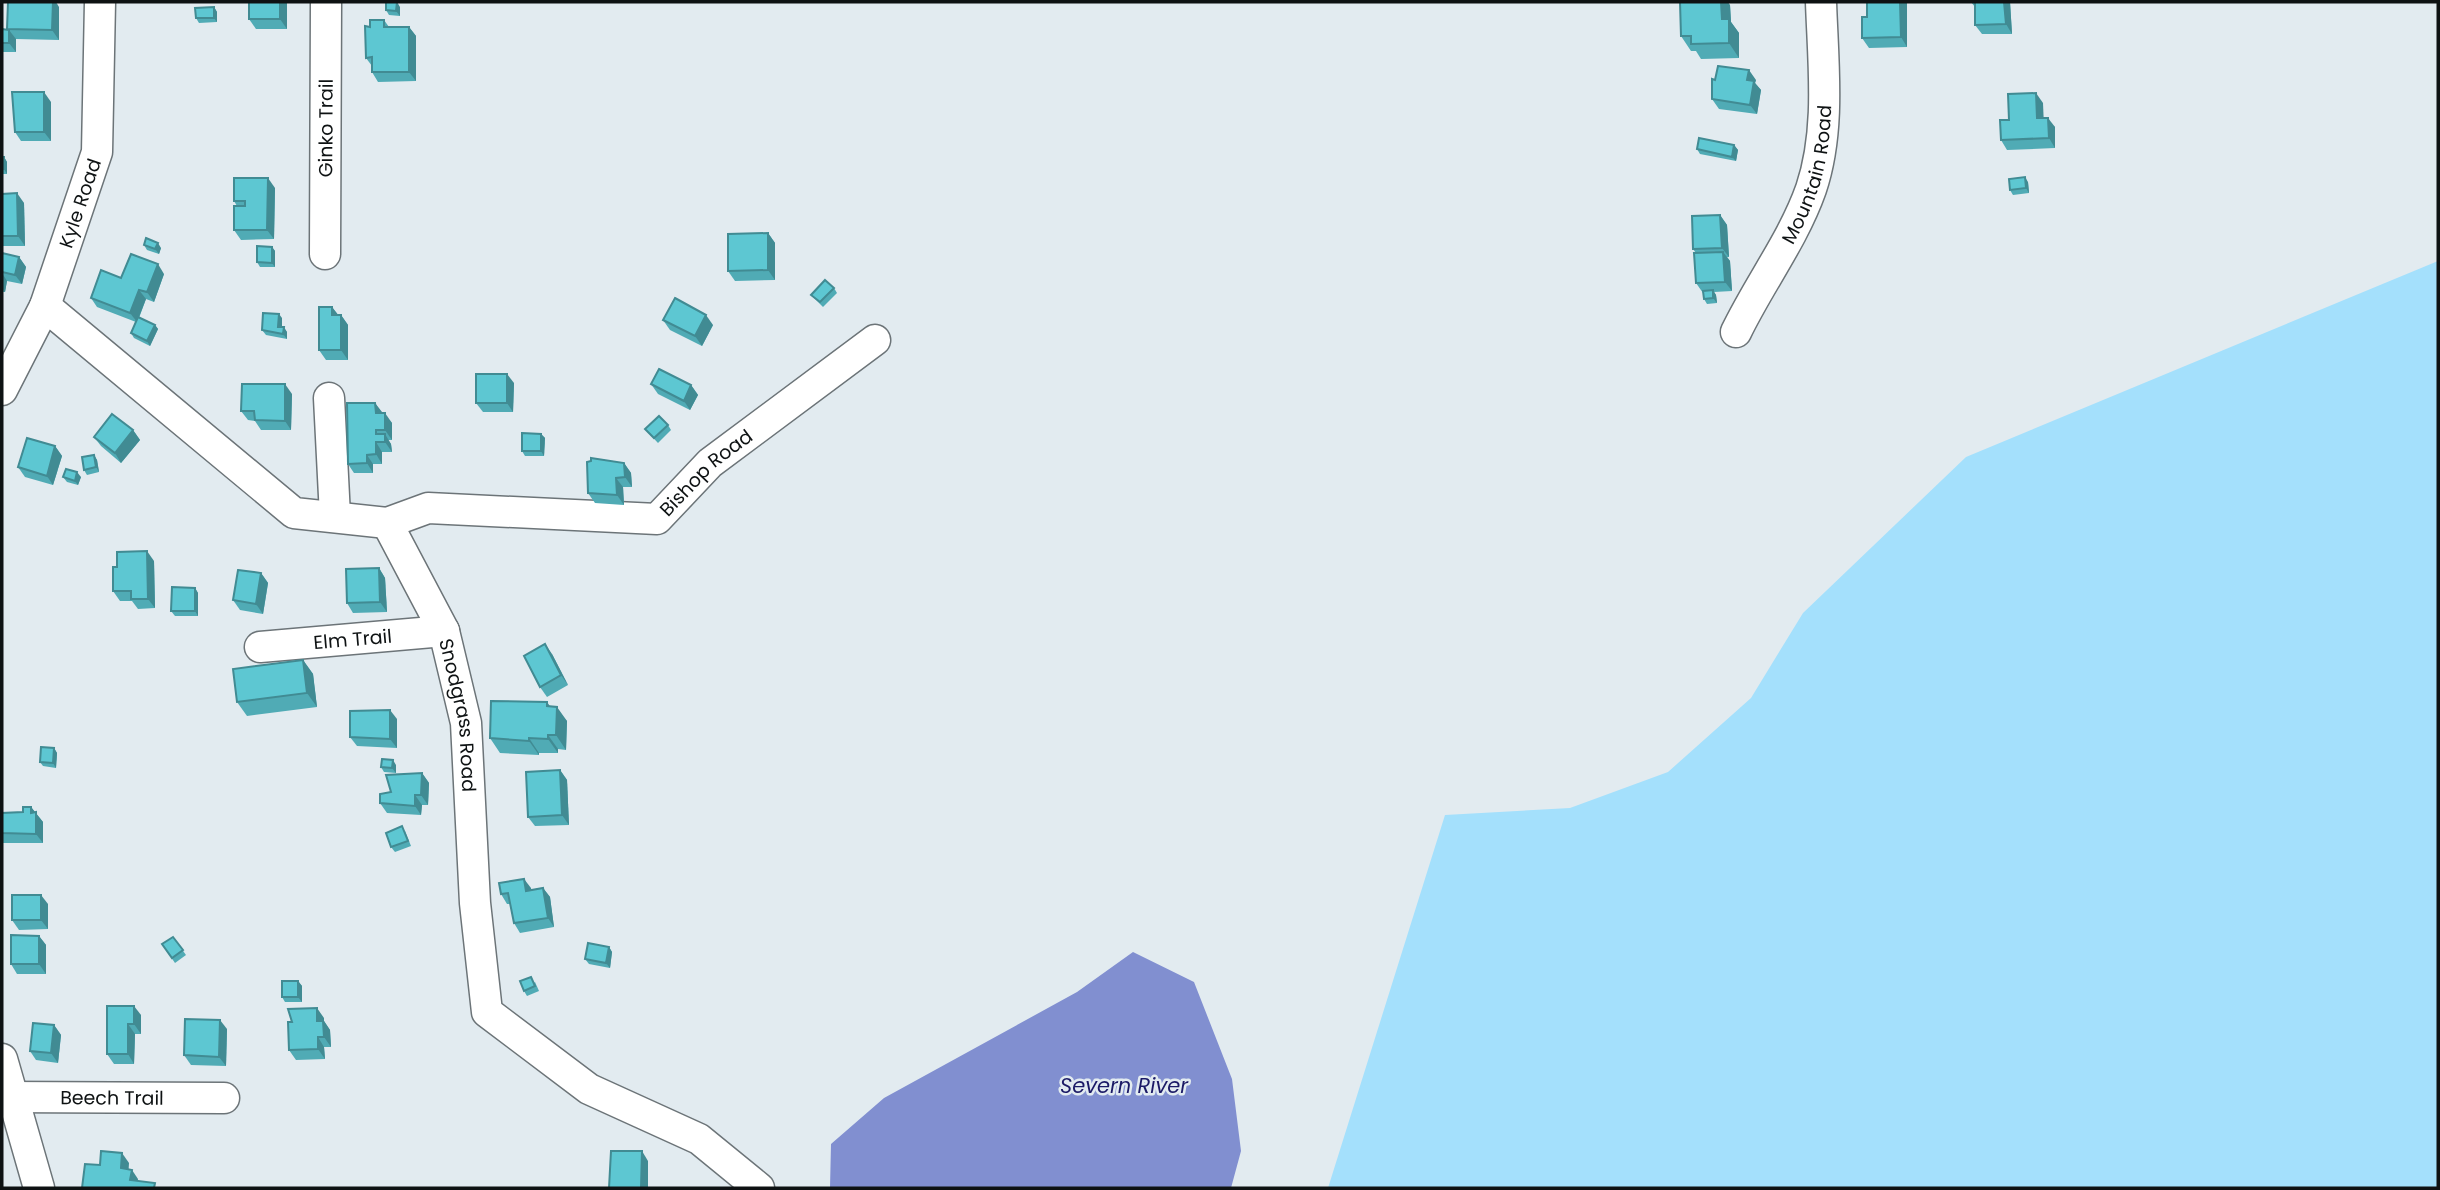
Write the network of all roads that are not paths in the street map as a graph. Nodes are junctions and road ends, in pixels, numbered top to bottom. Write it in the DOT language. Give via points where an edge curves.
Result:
graph roads {
  1 [pos="100,2"];
  2 [pos="326,2"];
  3 [pos="1821,2"];
  4 [pos="325,254"];
  5 [pos="45,306"];
  6 [pos="1736,332"];
  7 [pos="875,340"];
  8 [pos="2,390"];
  9 [pos="329,398"];
  10 [pos="335,516"];
  11 [pos="387,523"];
  12 [pos="444,631"];
  13 [pos="260,647"];
  14 [pos="2,1059"];
  15 [pos="8,1097"];
  16 [pos="224,1098"];
  17 [pos="39,1188"];
  18 [pos="759,1188"];
  1 -- 5 [label="street, Kyle Road" via="97,152"];
  2 -- 4 [label="street, Ginko Trail"];
  3 -- 6 [label="street, Mountain Road" via="1825,110 1814,180 1785,247"];
  5 -- 8 [label="street, Kyle Road"];
  5 -- 10 [label="street" via="294,513"];
  7 -- 11 [label="street, Bishop Road" via="710,463 657,519 428,508"];
  9 -- 10 [label="street"];
  10 -- 11 [label="street"];
  11 -- 12 [label="street, Snodgrass Road"];
  12 -- 13 [label="street, Elm Trail"];
  12 -- 18 [label="street, Snodgrass Road" via="466,723 475,903 487,1012 589,1089 699,1139"];
  14 -- 15 [label="street"];
  15 -- 16 [label="street, Beech Trail"];
  15 -- 17 [label="street"];
}
